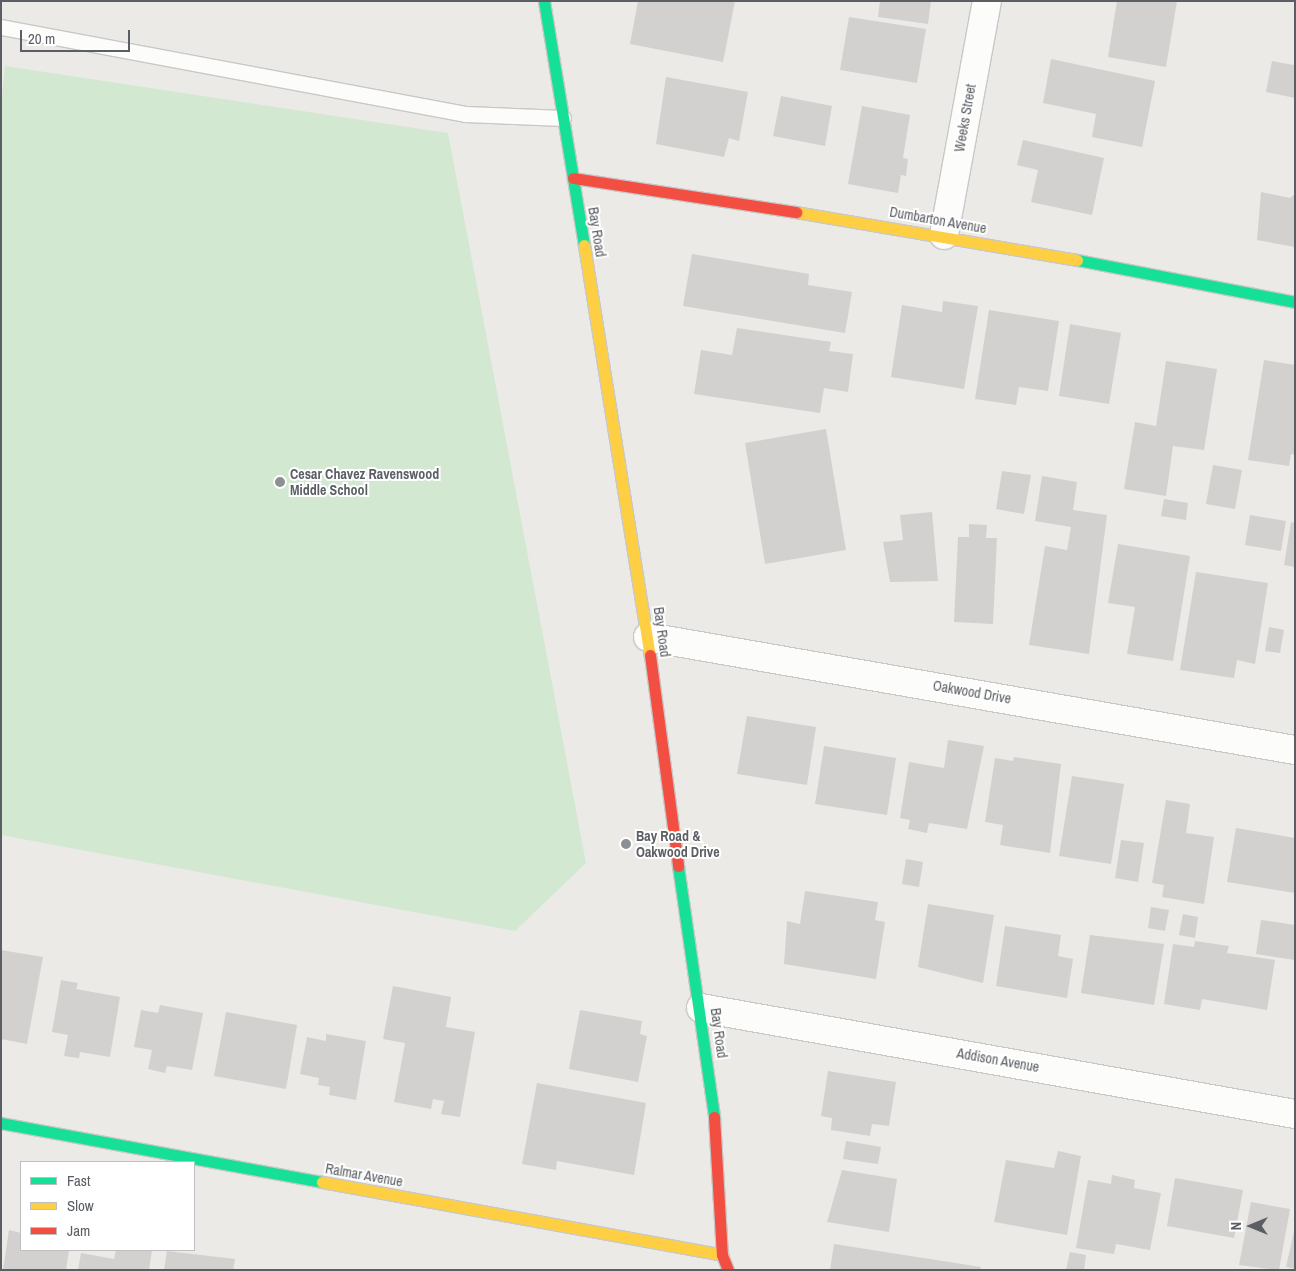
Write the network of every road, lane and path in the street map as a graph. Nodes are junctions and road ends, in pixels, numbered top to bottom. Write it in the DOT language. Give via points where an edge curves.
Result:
graph roads {
  1 [pos="544,1"];
  2 [pos="987,1"];
  3 [pos="1,27"];
  4 [pos="563,118"];
  5 [pos="573,178"];
  6 [pos="944,235"];
  7 [pos="1295,302"];
  8 [pos="648,637"];
  9 [pos="1295,750"];
  10 [pos="701,1008"];
  11 [pos="1295,1114"];
  12 [pos="1,1123"];
  13 [pos="722,1255"];
  14 [pos="719,1270"];
  15 [pos="728,1270"];
  1 -- 4 [label="street, Bay Road"];
  2 -- 6 [label="street, Weeks Street"];
  3 -- 4 [label="lane" via="465,114"];
  4 -- 5 [label="street, Bay Road"];
  5 -- 6 [label="street, Dumbarton Avenue"];
  5 -- 8 [label="street, Bay Road"];
  6 -- 7 [label="street, Dumbarton Avenue"];
  8 -- 9 [label="street, Oakwood Drive"];
  8 -- 10 [label="street, Bay Road" via="687,936"];
  10 -- 11 [label="street, Addison Avenue"];
  10 -- 13 [label="street, Bay Road" via="718,1155"];
  12 -- 13 [label="street, Ralmar Avenue"];
  13 -- 14 [label="street"];
  13 -- 15 [label="street, Bay Road"];
}
